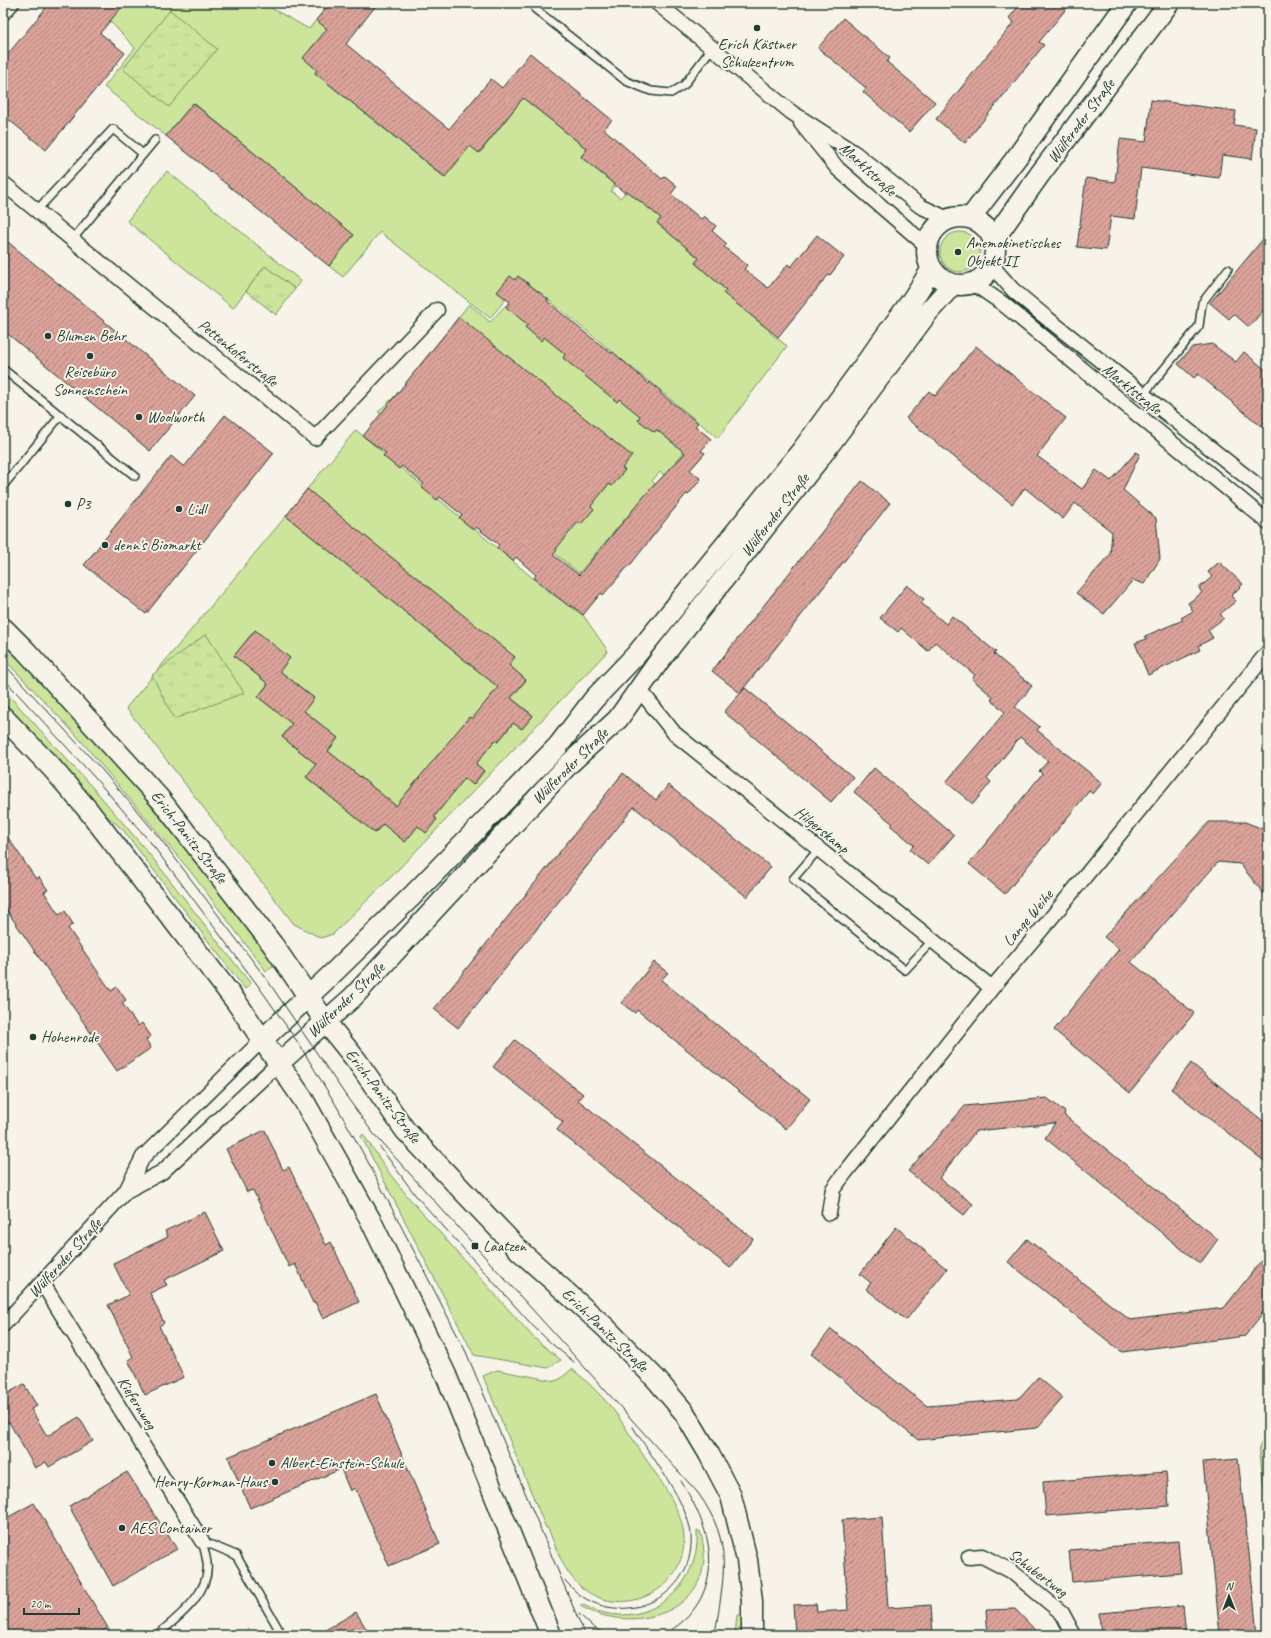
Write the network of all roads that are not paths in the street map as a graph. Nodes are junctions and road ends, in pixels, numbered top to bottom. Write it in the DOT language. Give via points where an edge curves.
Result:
graph roads {
  1 [pos="12,3"];
  2 [pos="657,3"];
  3 [pos="1127,3"];
  4 [pos="1170,3"];
  5 [pos="535,6"];
  6 [pos="3,13"];
  7 [pos="712,48"];
  8 [pos="611,74"];
  9 [pos="791,112"];
  10 [pos="155,140"];
  11 [pos="143,154"];
  12 [pos="3,183"];
  13 [pos="36,211"];
  14 [pos="971,218"];
  15 [pos="948,219"];
  16 [pos="994,239"];
  17 [pos="72,240"];
  18 [pos="927,246"];
  19 [pos="992,266"];
  20 [pos="932,269"];
  21 [pos="1228,269"];
  22 [pos="973,283"];
  23 [pos="953,284"];
  24 [pos="437,310"];
  25 [pos="3,369"];
  26 [pos="1143,395"];
  27 [pos="61,415"];
  28 [pos="135,476"];
  29 [pos="3,486"];
  30 [pos="1268,494"];
  31 [pos="1268,522"];
  32 [pos="3,628"];
  33 [pos="1268,652"];
  34 [pos="640,690"];
  35 [pos="3,717"];
  36 [pos="819,848"];
  37 [pos="933,940"];
  38 [pos="992,988"];
  39 [pos="308,996"];
  40 [pos="326,1021"];
  41 [pos="263,1039"];
  42 [pos="279,1063"];
  43 [pos="126,1191"];
  44 [pos="829,1213"];
  45 [pos="43,1284"];
  46 [pos="3,1325"];
  47 [pos="202,1541"];
  48 [pos="969,1557"];
  49 [pos="157,1635"];
  50 [pos="282,1635"];
  51 [pos="551,1635"];
  52 [pos="752,1635"];
  53 [pos="1074,1635"];
  1 -- 6 [label="street"];
  2 -- 7 [label="street, Marktstraße"];
  3 -- 14 [label="street, Wülferoder Straße"];
  4 -- 16 [label="street, Wülferoder Straße"];
  5 -- 7 [label="lane" via="626,81 651,91 670,93 684,85"];
  5 -- 8 [label="lane" via="530,9"];
  7 -- 9 [label="street, Marktstraße"];
  9 -- 15 [label="street, Marktstraße" via="856,154 920,206"];
  9 -- 18 [label="street, Marktstraße" via="838,169"];
  10 -- 11 [label="lane"];
  11 -- 13 [label="lane" via="113,129"];
  11 -- 17 [label="lane"];
  12 -- 13 [label="street, Pettenkoferstraße"];
  13 -- 17 [label="street, Pettenkoferstraße"];
  14 -- 15 [label="street" via="961,216"];
  14 -- 16 [label="street" via="985,226"];
  15 -- 18 [label="street" via="935,228"];
  16 -- 19 [label="street" via="995,254"];
  17 -- 24 [label="street, Pettenkoferstraße" via="315,438"];
  18 -- 20 [label="street"];
  19 -- 22 [label="street" via="984,276"];
  19 -- 26 [label="street, Marktstraße" via="1019,295"];
  20 -- 23 [label="street" via="940,278"];
  20 -- 39 [label="street, Wülferoder Straße" via="803,449 636,655 594,699 558,746 412,896"];
  21 -- 26 [label="lane" via="1202,302 1200,326"];
  22 -- 23 [label="street"];
  22 -- 31 [label="street, Marktstraße" via="1002,303"];
  23 -- 34 [label="street, Wülferoder Straße" via="928,312 818,460 659,661"];
  25 -- 27 [label="lane"];
  26 -- 30 [label="street, Marktstraße"];
  27 -- 28 [label="lane"];
  27 -- 29 [label="lane"];
  32 -- 39 [label="street, Erich-Panitz-Straße" via="160,799 273,945"];
  33 -- 38 [label="street, Lange Weihe"];
  34 -- 36 [label="street, Hilgerskamp" via="675,734"];
  34 -- 40 [label="street, Wülferoder Straße" via="618,719 569,764 353,997"];
  35 -- 41 [label="street" via="88,810"];
  36 -- 37 [label="street, Hilgerskamp"];
  36 -- 37 [label="lane" via="793,879 905,970"];
  37 -- 38 [label="street, Hilgerskamp"];
  38 -- 44 [label="street, Lange Weihe" via="833,1189"];
  39 -- 40 [label="street, Erich-Panitz-Straße"];
  39 -- 41 [label="street, Wülferoder Straße"];
  40 -- 42 [label="street, Wülferoder Straße"];
  40 -- 52 [label="street, Erich-Panitz-Straße" via="406,1130 521,1252 605,1327 684,1412 731,1496 747,1560 752,1601"];
  41 -- 42 [label="street"];
  41 -- 43 [label="street, Wülferoder Straße" via="143,1157"];
  42 -- 43 [label="street, Wülferoder Straße" via="162,1172"];
  42 -- 51 [label="street" via="303,1099 370,1218 399,1277 456,1398"];
  43 -- 45 [label="street, Wülferoder Straße"];
  45 -- 46 [label="street, Wülferoder Straße"];
  45 -- 47 [label="street, Kiefernweg"];
  47 -- 49 [label="lane" via="208,1564 204,1585 188,1608"];
  47 -- 50 [label="lane" via="236,1555"];
  48 -- 53 [label="street, Schubertweg" via="982,1556 1011,1571 1062,1613"];
}
